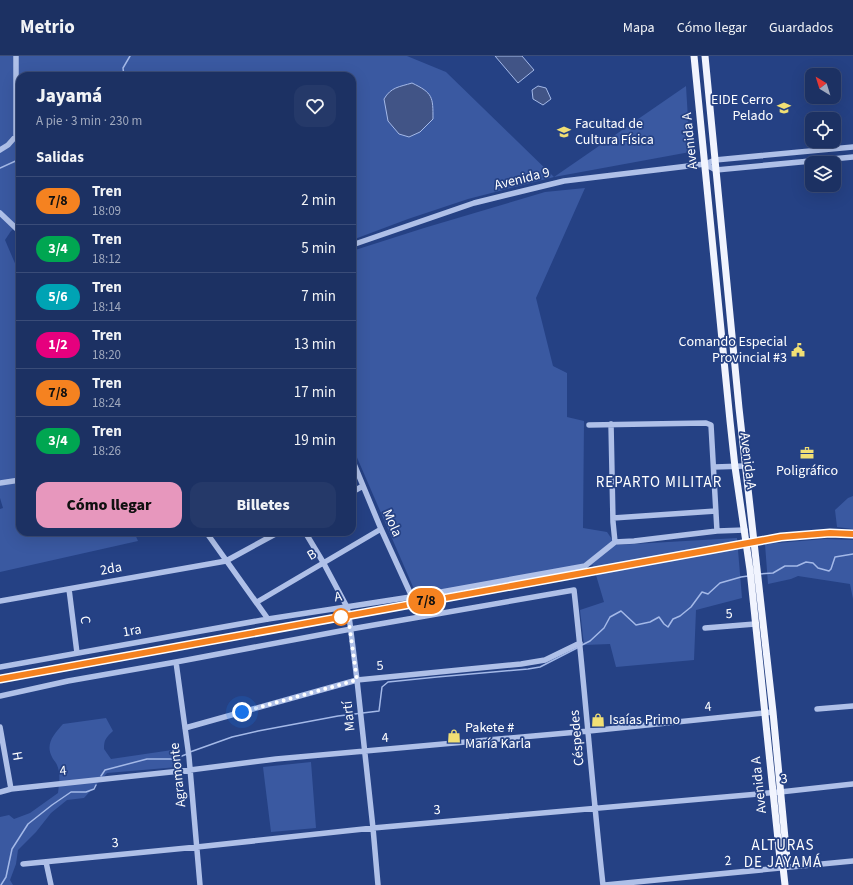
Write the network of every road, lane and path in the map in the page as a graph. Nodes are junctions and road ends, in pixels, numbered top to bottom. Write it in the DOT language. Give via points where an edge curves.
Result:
graph roads {
  1 [pos="16,56"];
  2 [pos="694,56"];
  3 [pos="705,56"];
  4 [pos="853,146"];
  5 [pos="0,150"];
  6 [pos="853,157"];
  7 [pos="715,160"];
  8 [pos="705,164"];
  9 [pos="716,170"];
  10 [pos="0,213"];
  11 [pos="16,228"];
  12 [pos="356,245"];
  13 [pos="612,424"];
  14 [pos="589,425"];
  15 [pos="745,466"];
  16 [pos="714,467"];
  17 [pos="736,467"];
  18 [pos="356,469"];
  19 [pos="16,481"];
  20 [pos="0,483"];
  21 [pos="363,486"];
  22 [pos="356,490"];
  23 [pos="716,511"];
  24 [pos="613,518"];
  25 [pos="381,529"];
  26 [pos="745,530"];
  27 [pos="717,532"];
  28 [pos="209,536"];
  29 [pos="272,536"];
  30 [pos="307,536"];
  31 [pos="615,542"];
  32 [pos="226,561"];
  33 [pos="323,562"];
  34 [pos="753,570"];
  35 [pos="69,589"];
  36 [pos="412,597"];
  37 [pos="0,601"];
  38 [pos="257,602"];
  39 [pos="347,607"];
  40 [pos="268,619"];
  41 [pos="755,624"];
  42 [pos="705,628"];
  43 [pos="351,629"];
  44 [pos="580,643"];
  45 [pos="77,653"];
  46 [pos="176,662"];
  47 [pos="0,666"];
  48 [pos="357,680"];
  49 [pos="0,696"];
  50 [pos="853,706"];
  51 [pos="817,709"];
  52 [pos="773,712"];
  53 [pos="765,714"];
  54 [pos="185,728"];
  55 [pos="0,730"];
  56 [pos="589,731"];
  57 [pos="365,752"];
  58 [pos="190,770"];
  59 [pos="853,784"];
  60 [pos="11,789"];
  61 [pos="0,792"];
  62 [pos="777,792"];
  63 [pos="595,808"];
  64 [pos="373,828"];
  65 [pos="197,847"];
  66 [pos="853,861"];
  67 [pos="46,862"];
  68 [pos="23,864"];
  69 [pos="783,867"];
  70 [pos="51,885"];
  71 [pos="200,885"];
  72 [pos="378,885"];
  73 [pos="604,885"];
  74 [pos="785,885"];
  1 -- 5 [label="street" via="16,136"];
  2 -- 8 [label="main road, Avenida A"];
  3 -- 7 [label="main road, Avenida A"];
  4 -- 7 [label="street, Avenida 9"];
  6 -- 9 [label="street"];
  7 -- 8 [label="street, Avenida 9"];
  7 -- 9 [label="main road, Avenida A"];
  8 -- 9 [label="street"];
  8 -- 12 [label="street, Avenida 9" via="564,181 474,203"];
  8 -- 17 [label="main road, Avenida A"];
  9 -- 15 [label="main road, Avenida A"];
  10 -- 11 [label="street"];
  13 -- 14 [label="street"];
  13 -- 16 [label="street" via="711,425"];
  13 -- 24 [label="street"];
  15 -- 17 [label="street"];
  15 -- 34 [label="main road, Avenida A"];
  16 -- 17 [label="street"];
  16 -- 23 [label="street"];
  17 -- 26 [label="main road, Avenida A"];
  18 -- 21 [label="street, Mola"];
  19 -- 20 [label="street"];
  21 -- 22 [label="street"];
  21 -- 25 [label="street, Mola"];
  23 -- 24 [label="street"];
  23 -- 27 [label="street"];
  24 -- 31 [label="street"];
  25 -- 33 [label="street, B"];
  25 -- 36 [label="street, Mola"];
  26 -- 27 [label="street"];
  26 -- 34 [label="main road, Avenida A"];
  27 -- 31 [label="street"];
  28 -- 32 [label="street"];
  29 -- 32 [label="street"];
  30 -- 33 [label="street, Martí"];
  31 -- 36 [label="street, A" via="585,566"];
  32 -- 35 [label="street, 2da"];
  32 -- 38 [label="street"];
  33 -- 38 [label="street, B"];
  33 -- 39 [label="street, Martí"];
  34 -- 41 [label="main road, Avenida A" via="750,581"];
  34 -- 52 [label="main road, Avenida A" via="759,580"];
  35 -- 37 [label="street, 2da"];
  35 -- 45 [label="street, C"];
  36 -- 39 [label="street, A"];
  38 -- 40 [label="street"];
  39 -- 40 [label="street, A"];
  39 -- 43 [label="street, Martí"];
  40 -- 45 [label="street, 1ra"];
  41 -- 42 [label="street, 5"];
  41 -- 53 [label="main road, Avenida A"];
  43 -- 44 [label="street, Céspedes" via="574,590"];
  43 -- 46 [label="street"];
  43 -- 48 [label="street, Martí"];
  44 -- 48 [label="street, 5" via="545,660 521,664"];
  44 -- 56 [label="street, Céspedes"];
  45 -- 47 [label="street, 1ra"];
  46 -- 49 [label="street"];
  46 -- 54 [label="street, Agramonte"];
  48 -- 54 [label="street, 5"];
  48 -- 57 [label="street, Martí"];
  50 -- 51 [label="street"];
  52 -- 53 [label="street, 4"];
  52 -- 62 [label="main road, Avenida A"];
  53 -- 56 [label="street, 4"];
  53 -- 62 [label="main road, Avenida A"];
  54 -- 58 [label="street, Agramonte"];
  55 -- 60 [label="street, H"];
  56 -- 57 [label="street, 4"];
  56 -- 63 [label="street, Céspedes"];
  57 -- 58 [label="street, 4" via="276,759"];
  57 -- 64 [label="street, Martí"];
  58 -- 60 [label="street, 4"];
  58 -- 65 [label="street, Agramonte"];
  59 -- 62 [label="street, 3"];
  60 -- 61 [label="street, 4"];
  62 -- 63 [label="street, 3"];
  62 -- 69 [label="main road, Avenida A" via="780,827 787,859"];
  63 -- 64 [label="street, 3"];
  63 -- 73 [label="street, Céspedes"];
  64 -- 65 [label="street, 3"];
  64 -- 72 [label="street, Martí"];
  65 -- 67 [label="street, 3"];
  65 -- 71 [label="street, Agramonte"];
  66 -- 69 [label="street, 2"];
  67 -- 68 [label="street, 3"];
  67 -- 70 [label="street"];
  69 -- 73 [label="street, 2"];
  69 -- 74 [label="main road, Avenida A"];
}
